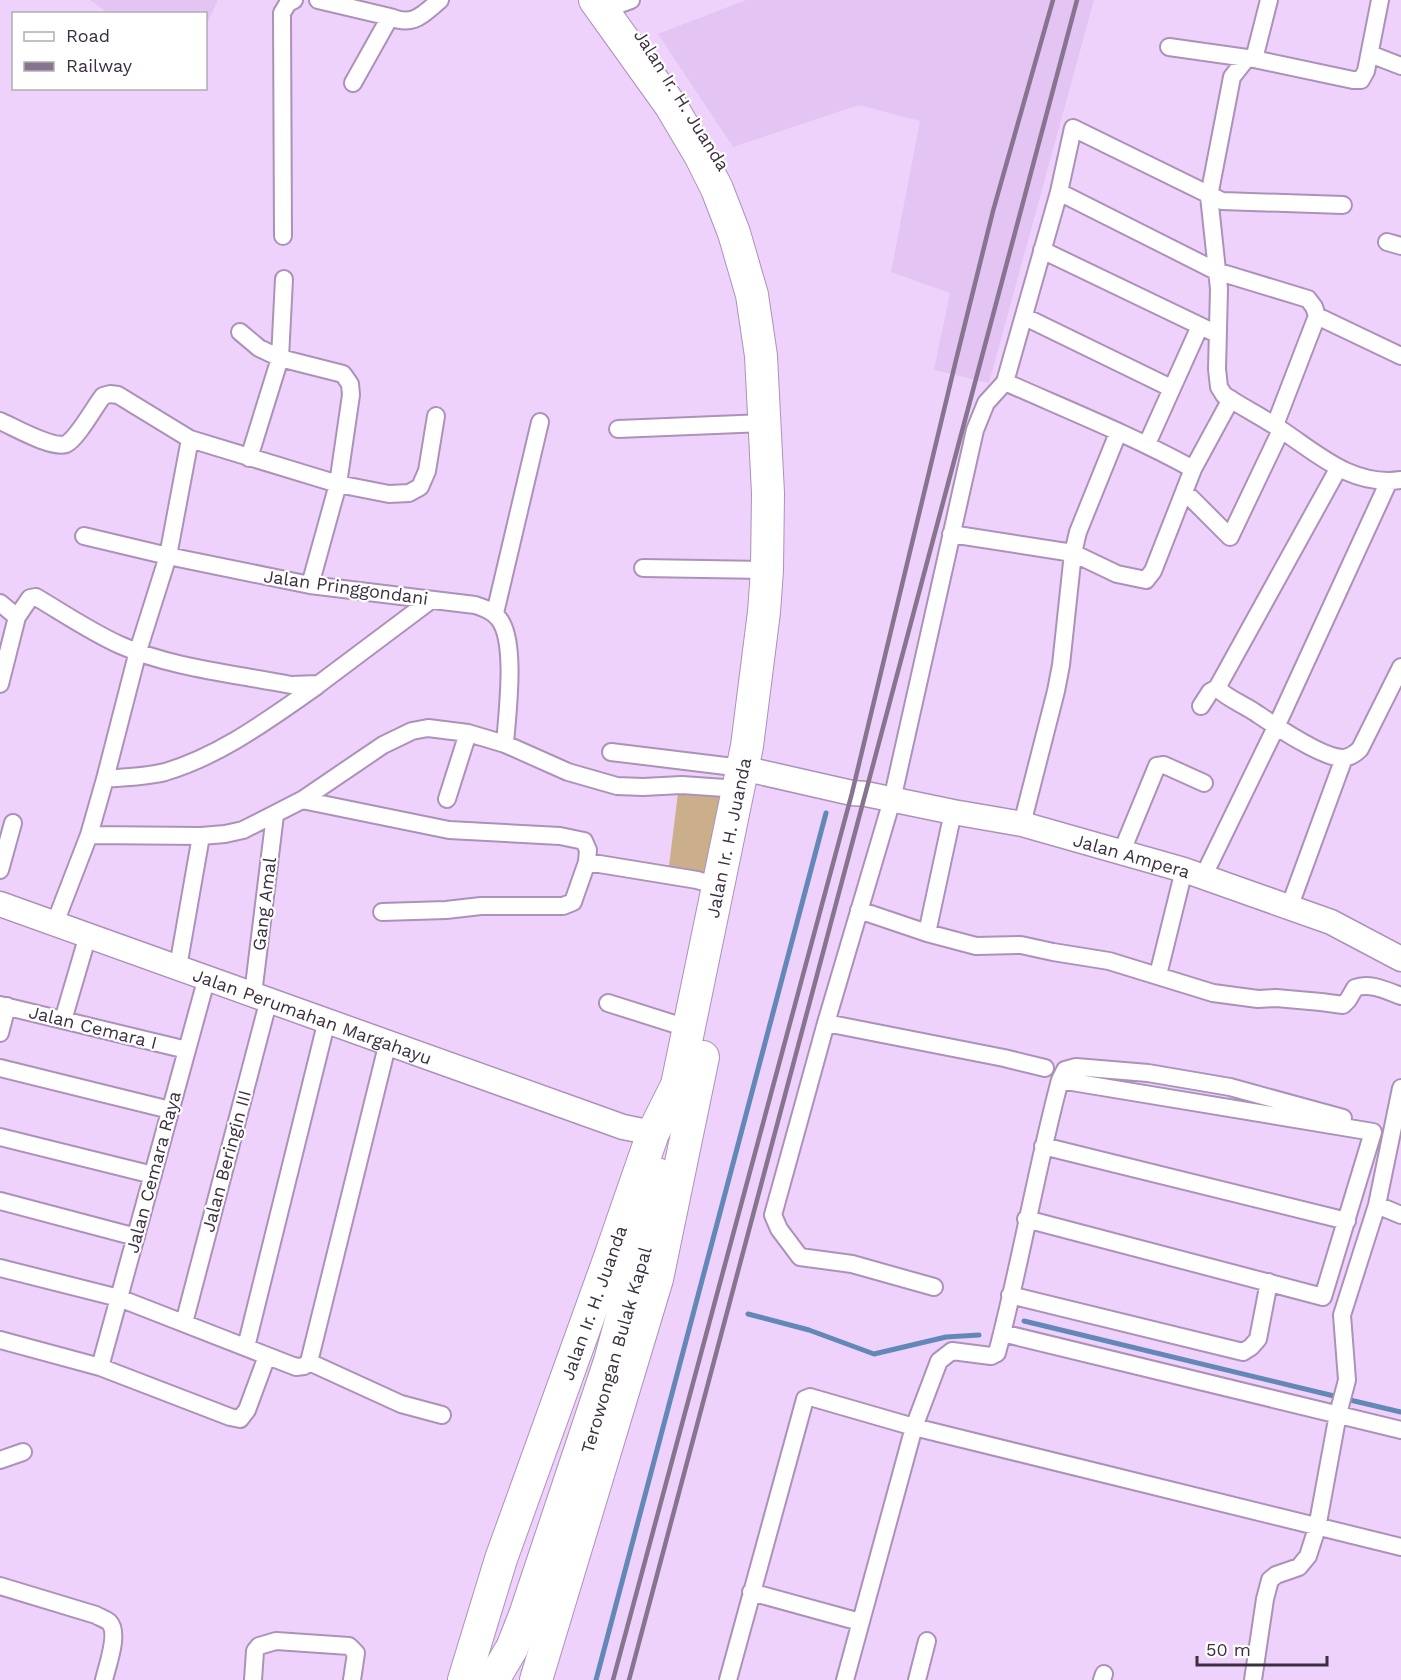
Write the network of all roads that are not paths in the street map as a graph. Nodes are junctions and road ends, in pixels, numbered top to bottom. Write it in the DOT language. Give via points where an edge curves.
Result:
graph roads {
  1 [pos="294,0"];
  2 [pos="318,0"];
  3 [pos="441,0"];
  4 [pos="1269,0"];
  5 [pos="1380,0"];
  6 [pos="616,1"];
  7 [pos="390,17"];
  8 [pos="1169,47"];
  9 [pos="1370,54"];
  10 [pos="1250,58"];
  11 [pos="1401,66"];
  12 [pos="353,83"];
  13 [pos="708,151"];
  14 [pos="1059,192"];
  15 [pos="1209,196"];
  16 [pos="1344,204"];
  17 [pos="283,236"];
  18 [pos="1042,250"];
  19 [pos="1216,271"];
  20 [pos="284,279"];
  21 [pos="1024,316"];
  22 [pos="1317,316"];
  23 [pos="1200,326"];
  24 [pos="240,332"];
  25 [pos="1217,334"];
  26 [pos="1401,356"];
  27 [pos="280,358"];
  28 [pos="1005,382"];
  29 [pos="1172,388"];
  30 [pos="1231,399"];
  31 [pos="436,416"];
  32 [pos="0,421"];
  33 [pos="540,422"];
  34 [pos="766,423"];
  35 [pos="1278,428"];
  36 [pos="618,429"];
  37 [pos="1118,433"];
  38 [pos="190,439"];
  39 [pos="1147,444"];
  40 [pos="249,459"];
  41 [pos="1193,469"];
  42 [pos="1338,469"];
  43 [pos="1395,480"];
  44 [pos="338,484"];
  45 [pos="1184,494"];
  46 [pos="951,534"];
  47 [pos="84,536"];
  48 [pos="1073,553"];
  49 [pos="168,556"];
  50 [pos="643,568"];
  51 [pos="767,570"];
  52 [pos="310,585"];
  53 [pos="431,600"];
  54 [pos="0,603"];
  55 [pos="495,613"];
  56 [pos="17,617"];
  57 [pos="138,651"];
  58 [pos="1401,667"];
  59 [pos="0,684"];
  60 [pos="319,684"];
  61 [pos="1217,688"];
  62 [pos="1201,706"];
  63 [pos="1276,727"];
  64 [pos="468,733"];
  65 [pos="505,744"];
  66 [pos="611,752"];
  67 [pos="1344,758"];
  68 [pos="747,776"];
  69 [pos="105,779"];
  70 [pos="1204,783"];
  71 [pos="447,799"];
  72 [pos="892,800"];
  73 [pos="302,801"];
  74 [pos="953,812"];
  75 [pos="275,815"];
  76 [pos="14,823"];
  77 [pos="1022,824"];
  78 [pos="88,835"];
  79 [pos="201,837"];
  80 [pos="1122,851"];
  81 [pos="588,862"];
  82 [pos="0,870"];
  83 [pos="1194,873"];
  84 [pos="717,886"];
  85 [pos="0,904"];
  86 [pos="1289,908"];
  87 [pos="859,910"];
  88 [pos="382,912"];
  89 [pos="59,914"];
  90 [pos="927,933"];
  91 [pos="88,934"];
  92 [pos="181,950"];
  93 [pos="1401,959"];
  94 [pos="1158,975"];
  95 [pos="207,977"];
  96 [pos="258,981"];
  97 [pos="1401,996"];
  98 [pos="608,1003"];
  99 [pos="3,1006"];
  100 [pos="63,1020"];
  101 [pos="327,1020"];
  102 [pos="826,1023"];
  103 [pos="699,1024"];
  104 [pos="0,1033"];
  105 [pos="388,1042"];
  106 [pos="187,1050"];
  107 [pos="0,1068"];
  108 [pos="1045,1068"];
  109 [pos="1060,1080"];
  110 [pos="676,1085"];
  111 [pos="1401,1088"];
  112 [pos="170,1110"];
  113 [pos="638,1130"];
  114 [pos="1393,1131"];
  115 [pos="0,1137"];
  116 [pos="1043,1146"];
  117 [pos="153,1175"];
  118 [pos="0,1201"];
  119 [pos="1377,1205"];
  120 [pos="1401,1215"];
  121 [pos="1026,1219"];
  122 [pos="1347,1221"];
  123 [pos="136,1237"];
  124 [pos="0,1268"];
  125 [pos="1269,1282"];
  126 [pos="934,1287"];
  127 [pos="1010,1295"];
  128 [pos="119,1298"];
  129 [pos="184,1323"];
  130 [pos="1002,1333"];
  131 [pos="0,1340"];
  132 [pos="246,1347"];
  133 [pos="267,1356"];
  134 [pos="309,1362"];
  135 [pos="100,1367"];
  136 [pos="1338,1414"];
  137 [pos="442,1415"];
  138 [pos="914,1427"];
  139 [pos="1401,1430"];
  140 [pos="23,1452"];
  141 [pos="0,1460"];
  142 [pos="1317,1528"];
  143 [pos="1401,1547"];
  144 [pos="0,1586"];
  145 [pos="752,1592"];
  146 [pos="860,1622"];
  147 [pos="927,1641"];
  148 [pos="104,1680"];
  149 [pos="253,1680"];
  150 [pos="352,1680"];
  151 [pos="464,1680"];
  152 [pos="493,1680"];
  153 [pos="518,1680"];
  154 [pos="536,1680"];
  155 [pos="728,1680"];
  156 [pos="845,1680"];
  157 [pos="916,1680"];
  158 [pos="1253,1680"];
  1 -- 17 [label="street" via="282,13"];
  2 -- 7 [label="street"];
  3 -- 7 [label="street" via="415,21"];
  4 -- 10 [label="street"];
  5 -- 9 [label="street"];
  6 -- 13 [label="highway, Jalan Ir. H. Juanda"];
  7 -- 12 [label="street"];
  8 -- 10 [label="street"];
  9 -- 10 [label="street" via="1361,80"];
  9 -- 11 [label="street"];
  10 -- 15 [label="street" via="1232,77"];
  13 -- 34 [label="highway, Jalan Ir. H. Juanda" via="752,295"];
  13 -- 68 [label="highway, Jalan Ir. H. Juanda" via="742,203 759,248 777,342 784,422 788,494 780,632"];
  14 -- 15 [label="street" via="1073,128"];
  14 -- 18 [label="street"];
  14 -- 19 [label="street"];
  15 -- 16 [label="street" via="1222,201"];
  15 -- 19 [label="street"];
  18 -- 21 [label="street"];
  18 -- 23 [label="street"];
  19 -- 22 [label="street" via="1308,299"];
  19 -- 25 [label="street"];
  20 -- 27 [label="street"];
  21 -- 28 [label="street"];
  21 -- 29 [label="street"];
  22 -- 26 [label="street"];
  22 -- 35 [label="street"];
  23 -- 25 [label="street"];
  23 -- 29 [label="street"];
  24 -- 27 [label="street" via="259,348"];
  25 -- 30 [label="street" via="1219,387"];
  27 -- 40 [label="street"];
  27 -- 44 [label="street" via="343,374 350,384"];
  28 -- 37 [label="street"];
  28 -- 46 [label="street" via="986,403 975,430"];
  29 -- 39 [label="street"];
  30 -- 35 [label="street"];
  30 -- 41 [label="street"];
  31 -- 44 [label="street" via="427,471 420,487 409,493 389,494"];
  32 -- 38 [label="street" via="54,444 65,444 103,396 110,394 118,395"];
  33 -- 55 [label="street"];
  34 -- 36 [label="street"];
  34 -- 51 [label="highway, Jalan Ir. H. Juanda"];
  35 -- 42 [label="street"];
  35 -- 45 [label="street" via="1230,537"];
  37 -- 39 [label="street"];
  37 -- 48 [label="street"];
  38 -- 40 [label="street"];
  38 -- 49 [label="street"];
  39 -- 41 [label="street"];
  40 -- 44 [label="street"];
  41 -- 45 [label="street"];
  42 -- 43 [label="street"];
  42 -- 61 [label="street"];
  43 -- 63 [label="street"];
  44 -- 52 [label="street"];
  45 -- 48 [label="street" via="1146,580 1117,574"];
  46 -- 48 [label="street"];
  46 -- 72 [label="street"];
  47 -- 49 [label="street, Jalan Pringgondani"];
  48 -- 77 [label="street" via="1058,682"];
  49 -- 52 [label="street, Jalan Pringgondani"];
  49 -- 57 [label="street"];
  50 -- 51 [label="street"];
  51 -- 68 [label="highway, Jalan Ir. H. Juanda"];
  52 -- 53 [label="street, Jalan Pringgondani"];
  53 -- 55 [label="street, Jalan Pringgondani" via="475,604"];
  53 -- 60 [label="street"];
  54 -- 56 [label="street"];
  55 -- 65 [label="street" via="506,639 510,675"];
  56 -- 57 [label="street" via="30,598 36,597 120,645"];
  56 -- 59 [label="street"];
  57 -- 60 [label="street" via="194,667 291,685"];
  57 -- 69 [label="street"];
  58 -- 67 [label="street" via="1360,749"];
  60 -- 69 [label="street" via="242,736 198,760 162,773"];
  61 -- 62 [label="street"];
  61 -- 63 [label="street"];
  63 -- 67 [label="street" via="1327,754"];
  63 -- 83 [label="street"];
  64 -- 65 [label="street"];
  64 -- 71 [label="street"];
  64 -- 73 [label="street" via="428,728 412,732 383,745"];
  65 -- 68 [label="street" via="568,772 616,786 682,785"];
  66 -- 68 [label="street"];
  67 -- 86 [label="street"];
  68 -- 72 [label="street, Jalan Ampera"];
  68 -- 84 [label="highway, Jalan Ir. H. Juanda"];
  68 -- 103 [label="highway, Jalan Ir. H. Juanda"];
  69 -- 78 [label="street"];
  70 -- 80 [label="street" via="1164,765 1157,766"];
  72 -- 74 [label="street, Jalan Ampera"];
  72 -- 87 [label="street"];
  73 -- 75 [label="street"];
  73 -- 81 [label="street" via="449,830 574,838 584,841"];
  74 -- 77 [label="street, Jalan Ampera"];
  74 -- 90 [label="street"];
  75 -- 79 [label="street" via="243,830"];
  75 -- 96 [label="street, Gang Amal"];
  76 -- 82 [label="street"];
  77 -- 80 [label="street, Jalan Ampera"];
  78 -- 79 [label="street"];
  78 -- 89 [label="street"];
  79 -- 92 [label="street"];
  80 -- 83 [label="street, Jalan Ampera"];
  81 -- 84 [label="street"];
  81 -- 88 [label="street" via="573,902 563,906"];
  83 -- 86 [label="street, Jalan Ampera"];
  83 -- 94 [label="street"];
  84 -- 103 [label="highway, Jalan Ir. H. Juanda"];
  85 -- 89 [label="street, Jalan Perumahan Margahayu"];
  86 -- 93 [label="street, Jalan Ampera" via="1331,922"];
  87 -- 90 [label="street"];
  87 -- 102 [label="street"];
  89 -- 91 [label="street, Jalan Perumahan Margahayu"];
  90 -- 94 [label="street" via="976,946 1021,945 1109,961"];
  91 -- 92 [label="street, Jalan Perumahan Margahayu"];
  91 -- 100 [label="street"];
  92 -- 95 [label="street, Jalan Perumahan Margahayu"];
  94 -- 97 [label="street" via="1213,993 1258,999 1342,1005 1355,987 1362,985"];
  95 -- 96 [label="street, Jalan Perumahan Margahayu"];
  95 -- 106 [label="street, Jalan Cemara Raya"];
  96 -- 101 [label="street, Jalan Perumahan Margahayu"];
  96 -- 129 [label="street, Jalan Beringin III"];
  98 -- 103 [label="street"];
  99 -- 100 [label="street, Jalan Cemara I"];
  99 -- 104 [label="street"];
  100 -- 106 [label="street, Jalan Cemara I"];
  101 -- 105 [label="street, Jalan Perumahan Margahayu"];
  101 -- 132 [label="street"];
  102 -- 108 [label="street"];
  102 -- 126 [label="street" via="773,1215 800,1257 852,1264"];
  103 -- 110 [label="highway, Jalan Ir. H. Juanda"];
  103 -- 153 [label="highway, Terowongan Bulak Kapal" via="616,1353"];
  103 -- 154 [label="highway, Jalan Ir. H. Juanda" via="657,1280"];
  105 -- 113 [label="street, Jalan Perumahan Margahayu"];
  105 -- 134 [label="street"];
  106 -- 112 [label="street, Jalan Cemara Raya"];
  107 -- 112 [label="street"];
  109 -- 114 [label="street" via="1065,1070 1076,1067 1148,1073 1230,1087"];
  109 -- 116 [label="street"];
  109 -- 122 [label="street" via="1373,1132"];
  110 -- 113 [label="highway, Jalan Ir. H. Juanda"];
  110 -- 152 [label="highway, Terowongan Bulak Kapal" via="636,1266 610,1361 525,1615"];
  111 -- 114 [label="street"];
  112 -- 117 [label="street, Jalan Cemara Raya"];
  113 -- 151 [label="highway, Jalan Ir. H. Juanda" via="610,1257 501,1558"];
  114 -- 119 [label="street"];
  115 -- 117 [label="street"];
  116 -- 121 [label="street"];
  116 -- 122 [label="street"];
  117 -- 123 [label="street, Jalan Cemara Raya"];
  118 -- 123 [label="street"];
  119 -- 120 [label="street"];
  119 -- 136 [label="street" via="1342,1315 1347,1380"];
  121 -- 125 [label="street"];
  121 -- 127 [label="street"];
  122 -- 125 [label="street" via="1323,1297"];
  123 -- 128 [label="street, Jalan Cemara Raya"];
  124 -- 128 [label="street"];
  125 -- 127 [label="street" via="1258,1339 1243,1352"];
  127 -- 130 [label="street"];
  128 -- 129 [label="street"];
  128 -- 135 [label="street, Jalan Cemara Raya"];
  129 -- 132 [label="street"];
  130 -- 136 [label="street"];
  130 -- 138 [label="street" via="994,1355 952,1351 939,1361"];
  131 -- 135 [label="street"];
  132 -- 133 [label="street"];
  133 -- 134 [label="street" via="296,1367"];
  133 -- 135 [label="street" via="240,1419"];
  134 -- 137 [label="street" via="401,1404"];
  136 -- 139 [label="street"];
  136 -- 142 [label="street"];
  138 -- 142 [label="street"];
  138 -- 145 [label="street" via="816,1398 805,1399"];
  138 -- 146 [label="street"];
  140 -- 141 [label="street"];
  142 -- 143 [label="street"];
  142 -- 158 [label="street" via="1308,1556 1299,1567 1270,1580"];
  144 -- 148 [label="street" via="110,1622 114,1640"];
  145 -- 146 [label="street"];
  145 -- 155 [label="street"];
  146 -- 156 [label="street"];
  147 -- 157 [label="street"];
  149 -- 150 [label="street" via="255,1651 276,1641 349,1646 356,1653"];
}
